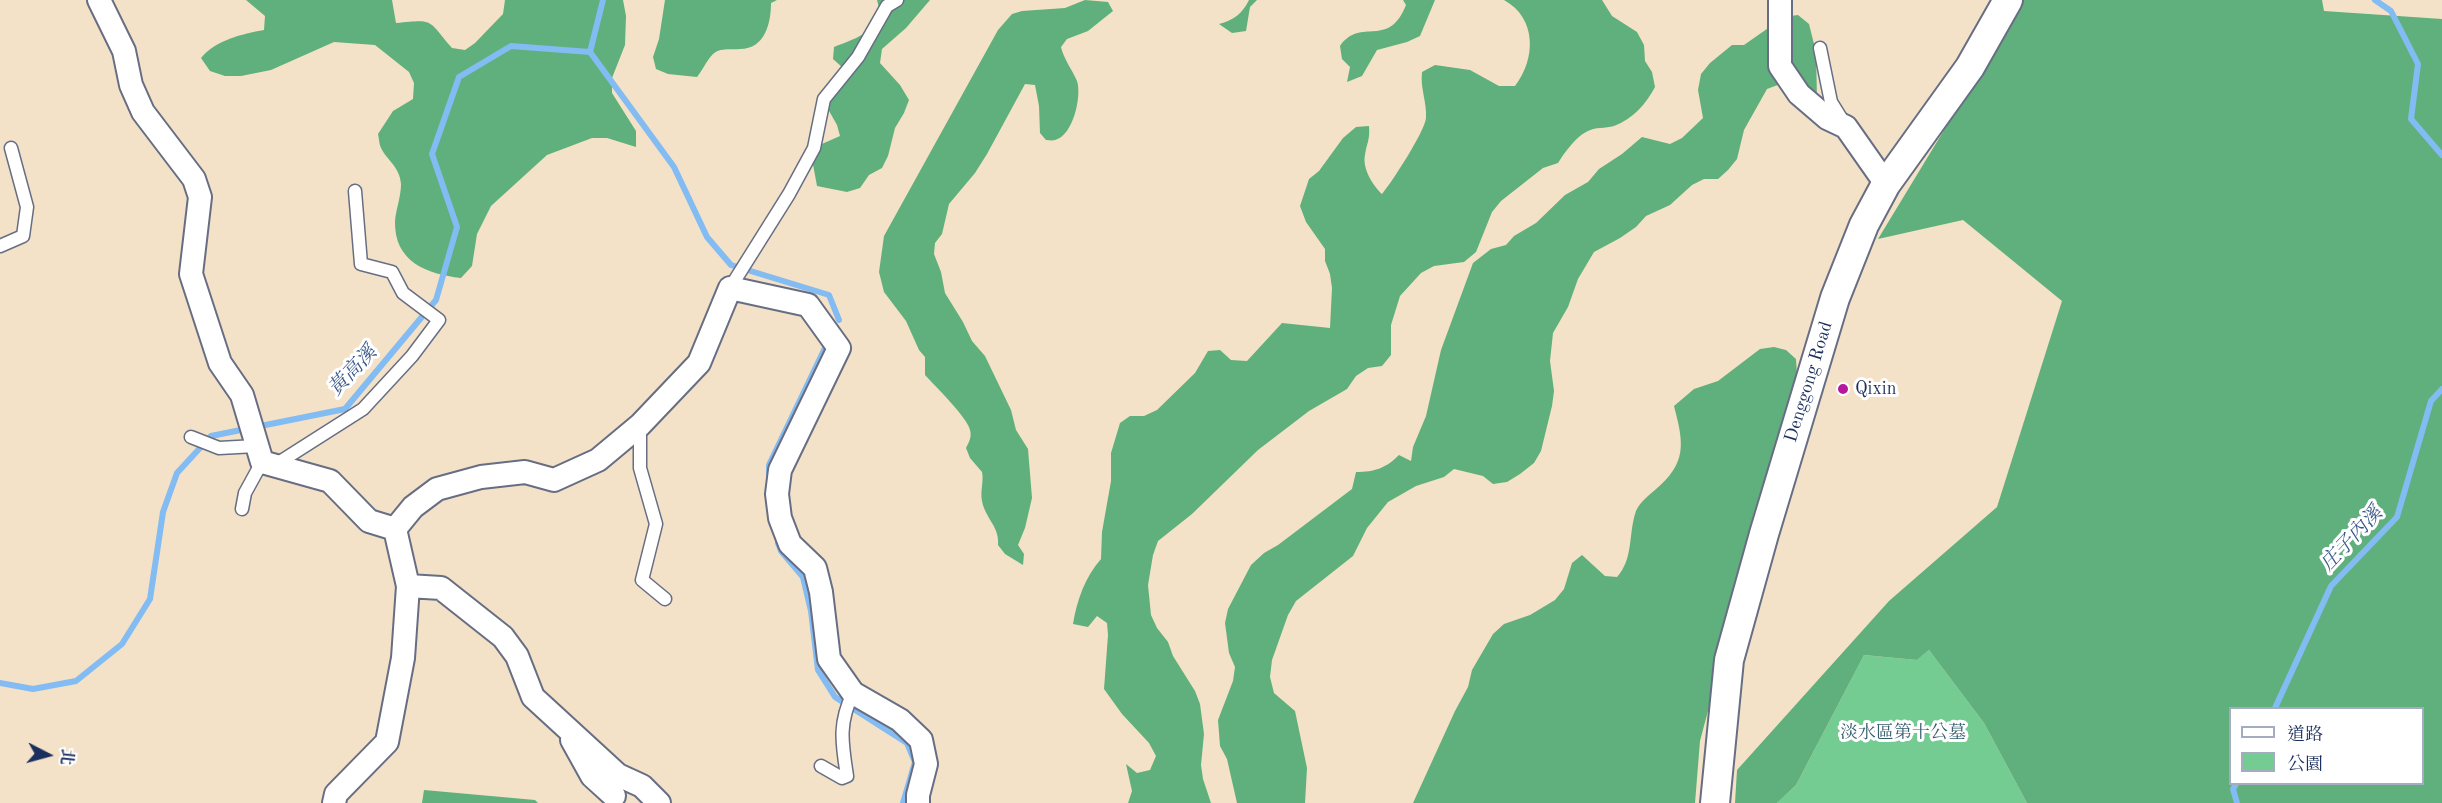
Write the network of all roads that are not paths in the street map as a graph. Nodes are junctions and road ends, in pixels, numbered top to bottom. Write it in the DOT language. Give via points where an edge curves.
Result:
graph roads {
  1 [pos="99,0"];
  2 [pos="897,0"];
  3 [pos="1780,0"];
  4 [pos="2008,0"];
  5 [pos="1820,48"];
  6 [pos="1846,128"];
  7 [pos="11,148"];
  8 [pos="1886,184"];
  9 [pos="355,191"];
  10 [pos="0,246"];
  11 [pos="730,288"];
  12 [pos="640,425"];
  13 [pos="191,437"];
  14 [pos="264,458"];
  15 [pos="242,509"];
  16 [pos="395,529"];
  17 [pos="408,586"];
  18 [pos="664,599"];
  19 [pos="853,693"];
  20 [pos="564,725"];
  21 [pos="821,766"];
  22 [pos="614,796"];
  23 [pos="334,803"];
  24 [pos="659,803"];
  25 [pos="918,803"];
  26 [pos="1715,803"];
  1 -- 14 [label="street" via="124,51 130,85 143,112 194,179 200,196 191,274 220,363 242,395"];
  2 -- 11 [label="lane" via="887,6 858,57 824,99 814,148"];
  3 -- 6 [label="street" via="1780,66 1799,94 1827,118"];
  4 -- 8 [label="street, Denggong Road" via="1970,67"];
  5 -- 6 [label="lane" via="1831,102"];
  6 -- 8 [label="street"];
  7 -- 10 [label="lane" via="27,207 22,236"];
  8 -- 26 [label="street, Denggong Road" via="1864,225 1835,298 1729,660"];
  9 -- 14 [label="lane" via="361,264 392,272 403,293 439,320 363,409"];
  11 -- 12 [label="street" via="699,363"];
  11 -- 19 [label="street" via="808,305 839,348 780,470 777,494 780,518 790,544 815,568 829,659"];
  12 -- 16 [label="street" via="598,460 555,480 525,472 481,477 437,489 413,507"];
  12 -- 18 [label="lane" via="640,468 656,525 642,580"];
  13 -- 14 [label="lane"];
  14 -- 15 [label="lane" via="245,493"];
  14 -- 16 [label="street" via="330,481 369,521"];
  16 -- 17 [label="street"];
  17 -- 20 [label="street" via="441,588 503,637 517,656 533,697"];
  17 -- 23 [label="street" via="403,658 387,742 336,794"];
  19 -- 21 [label="lane" via="843,712 847,776 842,778"];
  19 -- 25 [label="street" via="900,720 921,740 926,764"];
  20 -- 22 [label="street" via="592,776"];
  20 -- 24 [label="street" via="618,775 642,786"];
}
